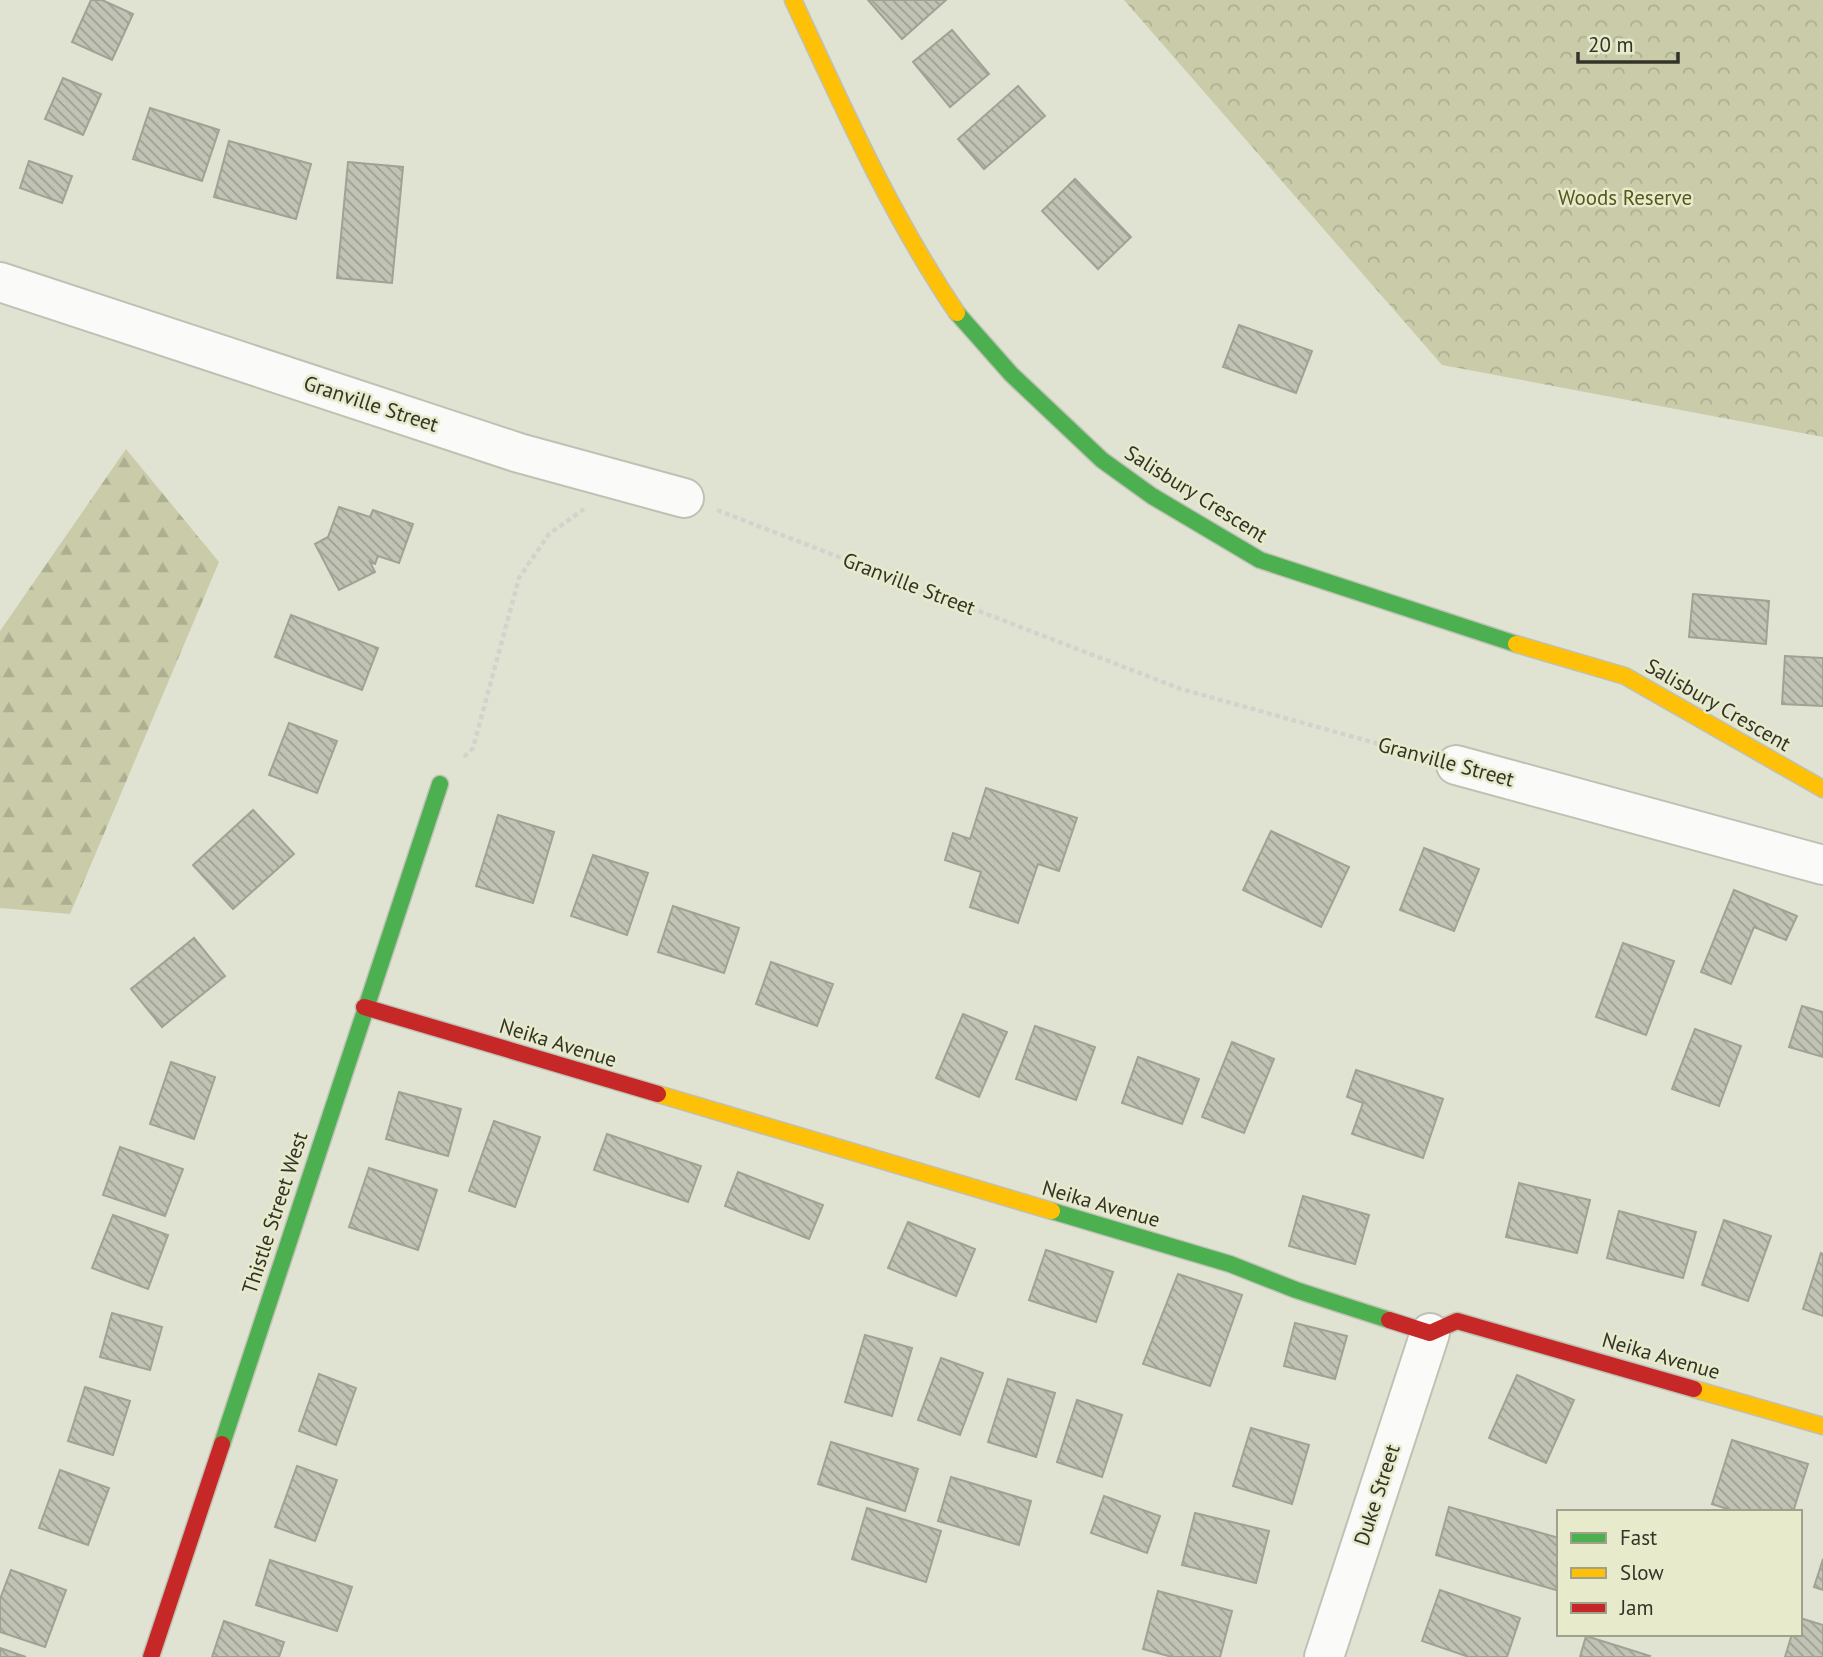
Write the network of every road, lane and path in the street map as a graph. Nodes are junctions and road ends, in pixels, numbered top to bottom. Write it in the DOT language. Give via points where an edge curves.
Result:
graph roads {
  1 [pos="793,0"];
  2 [pos="0,282"];
  3 [pos="603,475"];
  4 [pos="684,498"];
  5 [pos="1457,765"];
  6 [pos="440,784"];
  7 [pos="1823,789"];
  8 [pos="1823,865"];
  9 [pos="364,1007"];
  10 [pos="1430,1334"];
  11 [pos="1823,1426"];
  12 [pos="151,1657"];
  13 [pos="1324,1657"];
  1 -- 7 [label="street, Salisbury Crescent" via="871,168 956,312 1011,374 1102,460 1152,496 1259,560 1625,676"];
  2 -- 3 [label="street, Granville Street" via="519,453"];
  3 -- 4 [label="street, Granville Street"];
  3 -- 6 [label="path" via="593,499 549,534 519,578 473,748"];
  4 -- 5 [label="path, Granville Street" via="1181,689"];
  5 -- 8 [label="street, Granville Street"];
  6 -- 9 [label="street, Thistle Street West"];
  9 -- 10 [label="street, Neika Avenue" via="1230,1264"];
  9 -- 12 [label="street, Thistle Street West"];
  10 -- 11 [label="street, Neika Avenue" via="1457,1321"];
  10 -- 13 [label="street, Duke Street"];
}
